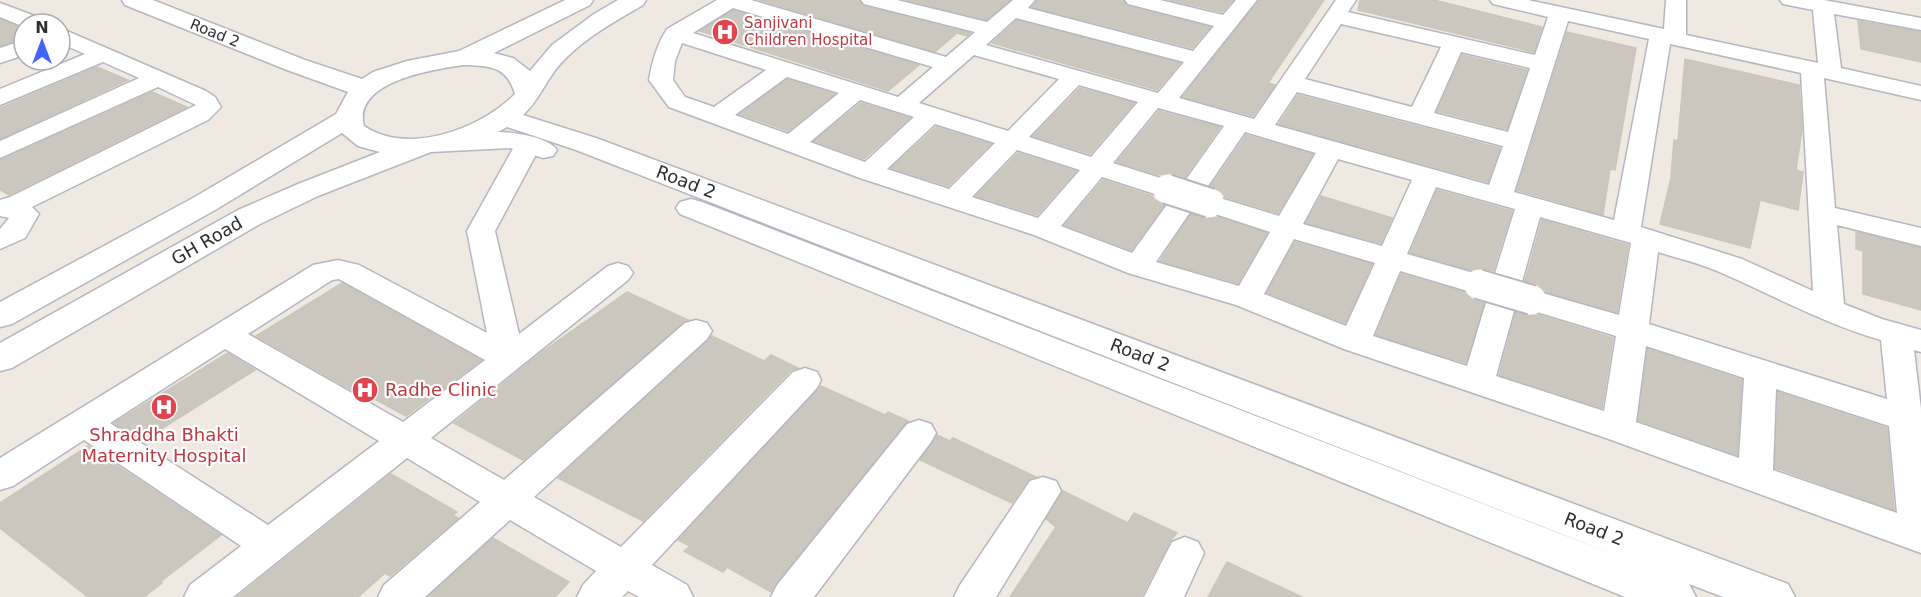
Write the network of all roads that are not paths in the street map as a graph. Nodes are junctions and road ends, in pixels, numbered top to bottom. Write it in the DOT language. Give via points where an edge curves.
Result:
graph roads {
  1 [pos="133,0"];
  2 [pos="181,0"];
  3 [pos="582,0"];
  4 [pos="635,0"];
  5 [pos="730,0"];
  6 [pos="871,0"];
  7 [pos="1135,0"];
  8 [pos="1247,0"];
  9 [pos="1500,0"];
  10 [pos="1676,0"];
  11 [pos="1790,0"];
  12 [pos="1019,5"];
  13 [pos="1823,6"];
  14 [pos="1341,8"];
  15 [pos="1871,8"];
  16 [pos="1560,13"];
  17 [pos="1228,22"];
  18 [pos="1921,24"];
  19 [pos="991,29"];
  20 [pos="675,34"];
  21 [pos="1668,37"];
  22 [pos="72,40"];
  23 [pos="1454,44"];
  24 [pos="970,47"];
  25 [pos="104,54"];
  26 [pos="464,58"];
  27 [pos="1198,59"];
  28 [pos="1543,64"];
  29 [pos="950,65"];
  30 [pos="411,67"];
  31 [pos="784,68"];
  32 [pos="1821,71"];
  33 [pos="1074,77"];
  34 [pos="158,78"];
  35 [pos="1291,83"];
  36 [pos="366,89"];
  37 [pos="856,90"];
  38 [pos="1921,93"];
  39 [pos="0,98"];
  40 [pos="1158,100"];
  41 [pos="903,105"];
  42 [pos="517,106"];
  43 [pos="931,114"];
  44 [pos="716,117"];
  45 [pos="1420,117"];
  46 [pos="348,118"];
  47 [pos="1250,126"];
  48 [pos="1013,140"];
  49 [pos="1517,142"];
  50 [pos="793,143"];
  51 [pos="432,144"];
  52 [pos="528,145"];
  53 [pos="1331,149"];
  54 [pos="0,150"];
  55 [pos="1097,165"];
  56 [pos="869,172"];
  57 [pos="1427,176"];
  58 [pos="1499,196"];
  59 [pos="954,200"];
  60 [pos="1530,205"];
  61 [pos="2,209"];
  62 [pos="1822,213"];
  63 [pos="1287,228"];
  64 [pos="1044,229"];
  65 [pos="1636,235"];
  66 [pos="1921,237"];
  67 [pos="0,240"];
  68 [pos="1391,258"];
  69 [pos="1138,266"];
  70 [pos="618,273"];
  71 [pos="1247,297"];
  72 [pos="1829,309"];
  73 [pos="0,316"];
  74 [pos="1632,330"];
  75 [pos="696,332"];
  76 [pos="224,334"];
  77 [pos="1909,338"];
  78 [pos="1355,341"];
  79 [pos="508,358"];
  80 [pos="0,359"];
  81 [pos="1761,371"];
  82 [pos="805,380"];
  83 [pos="1478,382"];
  84 [pos="1905,418"];
  85 [pos="84,423"];
  86 [pos="1618,429"];
  87 [pos="919,434"];
  88 [pos="403,441"];
  89 [pos="0,476"];
  90 [pos="1755,477"];
  91 [pos="1043,491"];
  92 [pos="506,500"];
  93 [pos="1919,536"];
  94 [pos="270,546"];
  95 [pos="1185,553"];
  96 [pos="624,568"];
  97 [pos="204,597"];
  98 [pos="398,597"];
  99 [pos="597,597"];
  100 [pos="673,597"];
  101 [pos="791,597"];
  102 [pos="974,597"];
  103 [pos="1164,597"];
  104 [pos="1674,597"];
  105 [pos="1773,597"];
  1 -- 36 [label="street, Road 2"];
  2 -- 30 [label="street, Road 2" via="337,61"];
  3 -- 26 [label="street"];
  4 -- 42 [label="street" via="555,52"];
  5 -- 20 [label="street"];
  5 -- 29 [label="street"];
  6 -- 19 [label="street"];
  7 -- 17 [label="street"];
  8 -- 17 [label="street"];
  9 -- 16 [label="street"];
  10 -- 21 [label="street"];
  11 -- 13 [label="street"];
  12 -- 19 [label="street"];
  12 -- 27 [label="street"];
  13 -- 15 [label="street"];
  13 -- 32 [label="street"];
  14 -- 23 [label="street"];
  14 -- 35 [label="street"];
  15 -- 18 [label="street"];
  16 -- 21 [label="street"];
  16 -- 28 [label="street"];
  17 -- 27 [label="street"];
  19 -- 24 [label="street"];
  20 -- 31 [label="street"];
  20 -- 44 [label="street" via="661,80 676,102"];
  21 -- 32 [label="street"];
  21 -- 65 [label="street"];
  22 -- 25 [label="street"];
  23 -- 28 [label="street"];
  23 -- 45 [label="street"];
  24 -- 29 [label="street"];
  24 -- 33 [label="street"];
  25 -- 34 [label="street"];
  25 -- 39 [label="street"];
  26 -- 30 [label="street"];
  26 -- 42 [label="street" via="487,59 519,72 526,82"];
  27 -- 40 [label="street"];
  28 -- 49 [label="street"];
  29 -- 41 [label="street"];
  30 -- 36 [label="street"];
  31 -- 37 [label="street"];
  31 -- 44 [label="street"];
  32 -- 38 [label="street"];
  32 -- 62 [label="street"];
  33 -- 40 [label="street"];
  33 -- 48 [label="street"];
  34 -- 54 [label="street"];
  34 -- 61 [label="street" via="198,96 209,106 200,115"];
  35 -- 45 [label="street"];
  35 -- 47 [label="street"];
  36 -- 46 [label="street" via="352,103"];
  37 -- 41 [label="street"];
  37 -- 50 [label="street"];
  40 -- 47 [label="street"];
  40 -- 55 [label="street"];
  41 -- 43 [label="street"];
  42 -- 51 [label="street" via="464,137"];
  42 -- 105 [label="street, Road 2" via="598,148"];
  43 -- 48 [label="street"];
  43 -- 56 [label="street"];
  44 -- 50 [label="street"];
  45 -- 49 [label="street"];
  46 -- 51 [label="street" via="354,131 370,141 395,146"];
  46 -- 73 [label="street, GH Road" via="204,204"];
  47 -- 53 [label="street"];
  47 -- 69 [label="street"];
  48 -- 55 [label="street"];
  48 -- 59 [label="street"];
  49 -- 58 [label="street"];
  50 -- 56 [label="street"];
  51 -- 52 [label="street, Road 2" via="512,140"];
  51 -- 80 [label="street, GH Road" via="318,186 249,217"];
  52 -- 79 [label="street" via="481,231"];
  52 -- 104 [label="street, Road 2"];
  53 -- 57 [label="street"];
  53 -- 63 [label="street"];
  55 -- 63 [label="street, bridge"];
  55 -- 64 [label="street"];
  56 -- 59 [label="street"];
  57 -- 58 [label="street"];
  57 -- 68 [label="street"];
  58 -- 60 [label="street"];
  59 -- 64 [label="street"];
  60 -- 65 [label="street"];
  60 -- 83 [label="street"];
  61 -- 67 [label="street" via="25,214 15,232"];
  62 -- 66 [label="street"];
  62 -- 72 [label="street"];
  63 -- 68 [label="street"];
  63 -- 71 [label="street"];
  64 -- 69 [label="street"];
  65 -- 72 [label="street" via="1732,266"];
  65 -- 74 [label="street"];
  68 -- 74 [label="street, bridge"];
  68 -- 78 [label="street"];
  69 -- 71 [label="street"];
  70 -- 79 [label="street"];
  71 -- 78 [label="street"];
  72 -- 77 [label="street"];
  74 -- 81 [label="street"];
  74 -- 86 [label="street"];
  75 -- 92 [label="street"];
  76 -- 79 [label="street" via="323,272 338,269"];
  76 -- 85 [label="street"];
  76 -- 88 [label="street"];
  77 -- 84 [label="street"];
  78 -- 83 [label="street"];
  79 -- 88 [label="street"];
  81 -- 84 [label="street"];
  81 -- 90 [label="street"];
  82 -- 96 [label="street"];
  83 -- 86 [label="street"];
  84 -- 93 [label="street"];
  85 -- 89 [label="street"];
  85 -- 94 [label="street"];
  86 -- 90 [label="street"];
  87 -- 101 [label="street"];
  88 -- 92 [label="street"];
  88 -- 94 [label="street"];
  90 -- 93 [label="street"];
  91 -- 102 [label="street"];
  92 -- 96 [label="street"];
  92 -- 98 [label="street"];
  94 -- 97 [label="street"];
  95 -- 103 [label="street"];
  96 -- 99 [label="street"];
  96 -- 100 [label="street"];
}
